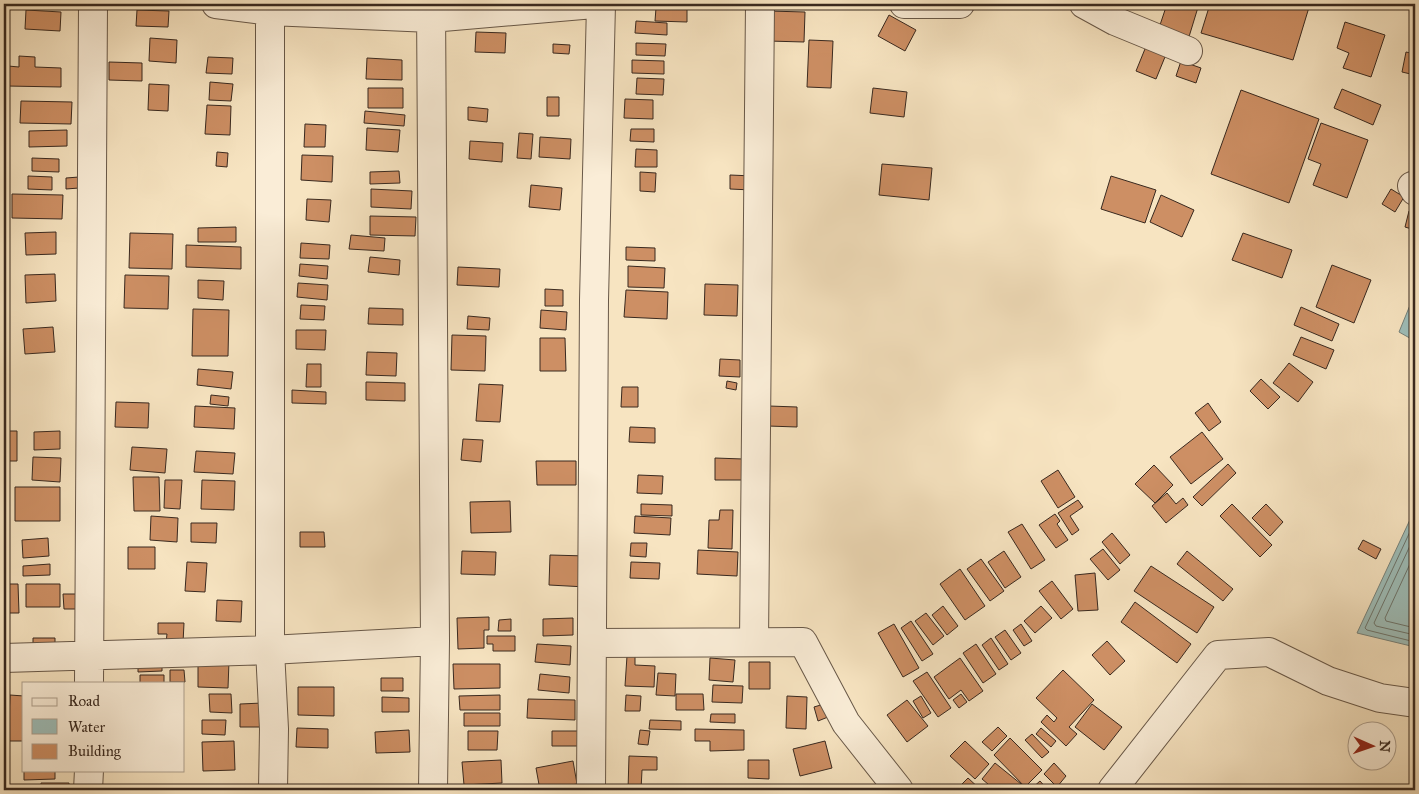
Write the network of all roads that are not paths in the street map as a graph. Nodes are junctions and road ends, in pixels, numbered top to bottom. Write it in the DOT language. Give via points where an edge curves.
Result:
graph roads {
  1 [pos="93,4"];
  2 [pos="216,4"];
  3 [pos="594,4"];
  4 [pos="601,4"];
  5 [pos="760,4"];
  6 [pos="904,4"];
  7 [pos="960,4"];
  8 [pos="1084,4"];
  9 [pos="270,8"];
  10 [pos="431,11"];
  11 [pos="1188,51"];
  12 [pos="435,641"];
  13 [pos="754,642"];
  14 [pos="594,643"];
  15 [pos="270,650"];
  16 [pos="89,655"];
  17 [pos="4,658"];
  18 [pos="89,682"];
  19 [pos="1415,703"];
  20 [pos="88,772"];
  21 [pos="88,790"];
  22 [pos="273,790"];
  23 [pos="432,790"];
  24 [pos="591,790"];
  25 [pos="899,790"];
  26 [pos="1112,790"];
  1 -- 16 [label="street"];
  2 -- 9 [label="street"];
  3 -- 10 [label="street"];
  4 -- 14 [label="street" via="594,300"];
  5 -- 13 [label="street"];
  6 -- 7 [label="street"];
  8 -- 11 [label="street" via="1115,21"];
  9 -- 10 [label="street"];
  9 -- 15 [label="street"];
  10 -- 12 [label="street"];
  12 -- 15 [label="street"];
  12 -- 23 [label="street"];
  13 -- 14 [label="street"];
  13 -- 25 [label="street" via="803,642 846,723"];
  14 -- 24 [label="street"];
  15 -- 16 [label="street"];
  15 -- 22 [label="street"];
  16 -- 17 [label="street"];
  16 -- 18 [label="street"];
  19 -- 26 [label="street" via="1380,698 1328,681 1269,652 1218,655"];
  20 -- 21 [label="street"];
}
